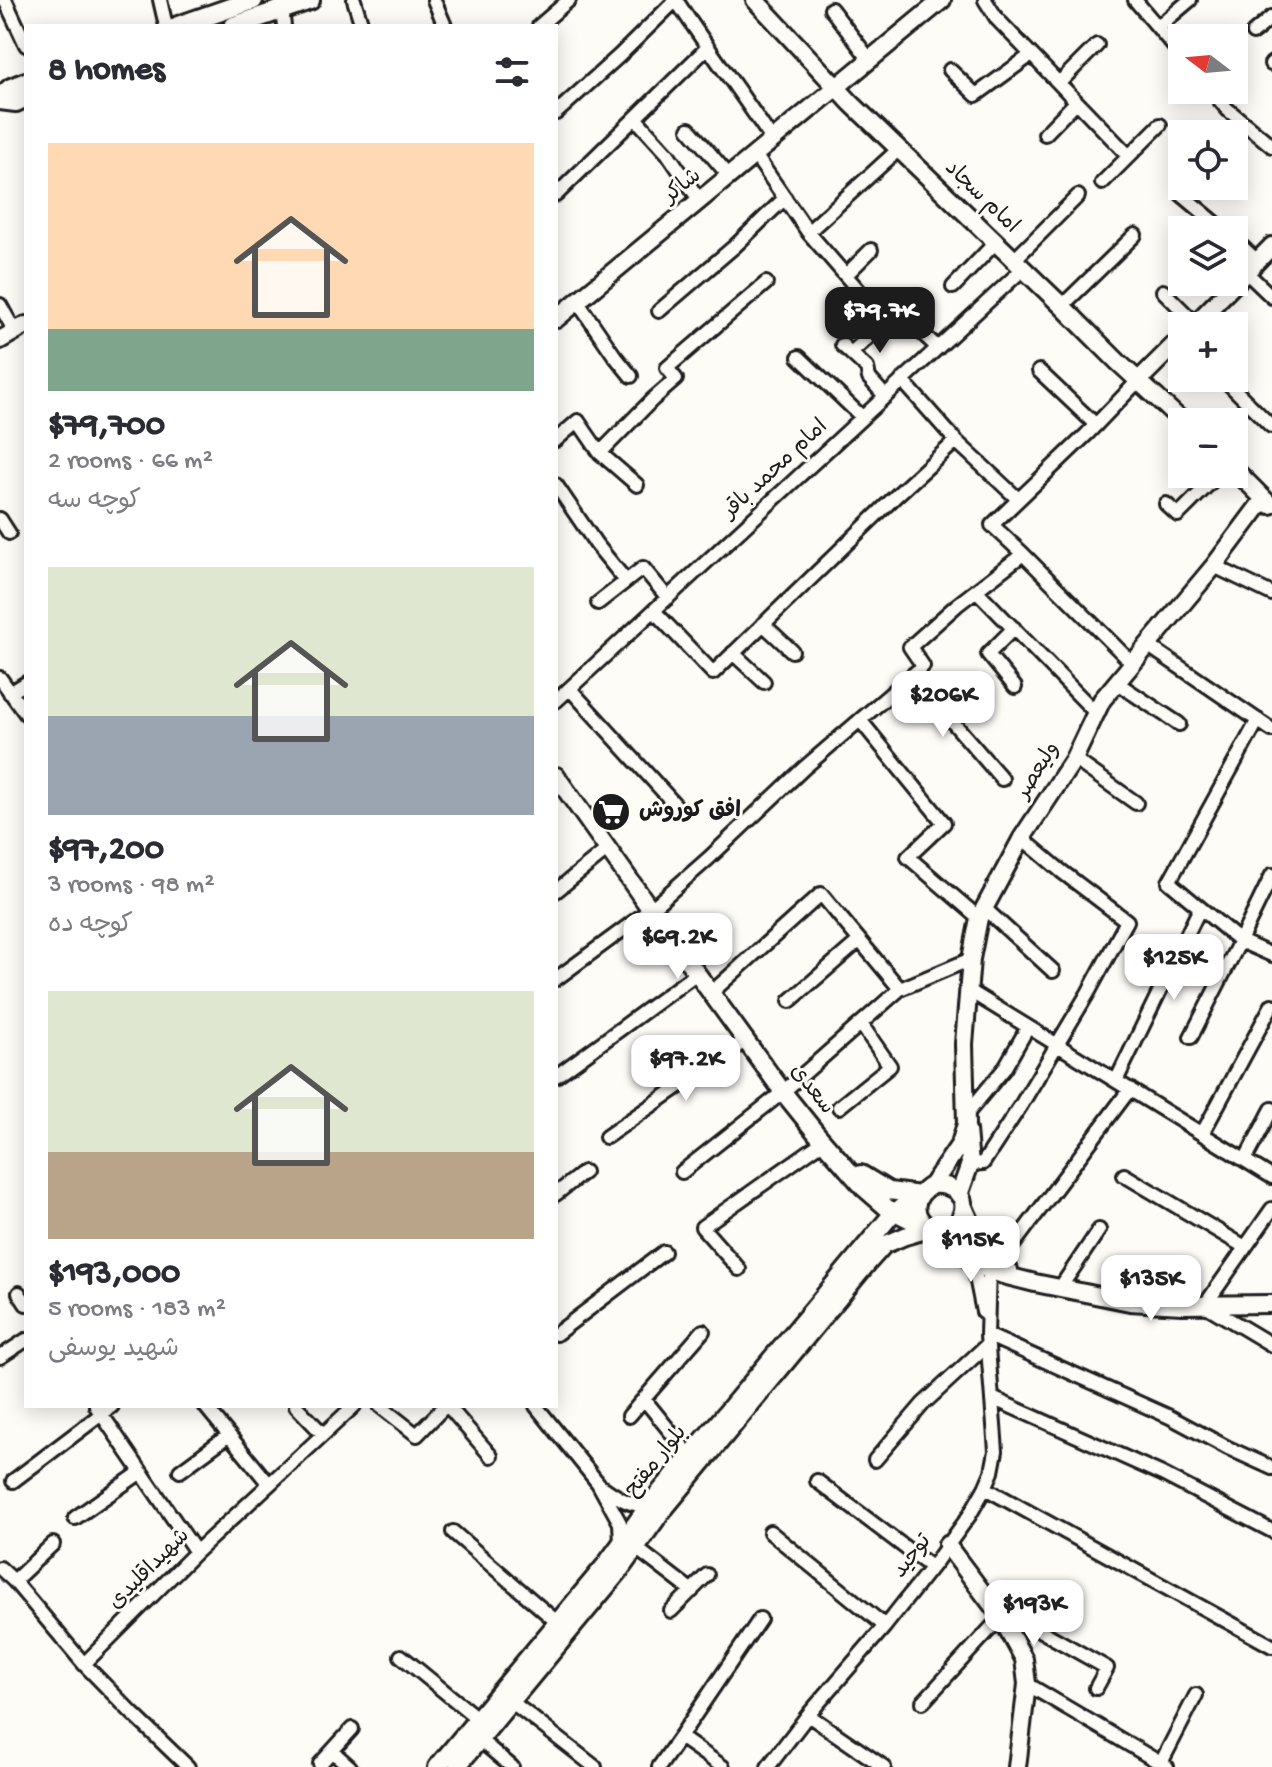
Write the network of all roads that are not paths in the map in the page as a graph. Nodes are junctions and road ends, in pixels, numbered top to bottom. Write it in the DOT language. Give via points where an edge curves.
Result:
graph roads {
  1 [pos="5,0"];
  2 [pos="160,0"];
  3 [pos="253,0"];
  4 [pos="310,0"];
  5 [pos="354,0"];
  6 [pos="434,0"];
  7 [pos="569,0"];
  8 [pos="676,0"];
  9 [pos="755,0"];
  10 [pos="942,0"];
  11 [pos="985,0"];
  12 [pos="1135,0"];
  13 [pos="1190,0"];
  14 [pos="660,5"];
  15 [pos="831,9"];
  16 [pos="230,11"];
  17 [pos="1272,17"];
  18 [pos="283,18"];
  19 [pos="166,24"];
  20 [pos="185,24"];
  21 [pos="361,24"];
  22 [pos="444,24"];
  23 [pos="541,24"];
  24 [pos="1158,27"];
  25 [pos="1253,33"];
  26 [pos="24,39"];
  27 [pos="1168,39"];
  28 [pos="1097,45"];
  29 [pos="707,48"];
  30 [pos="1031,55"];
  31 [pos="870,60"];
  32 [pos="950,70"];
  33 [pos="1059,83"];
  34 [pos="24,85"];
  35 [pos="836,87"];
  36 [pos="0,99"];
  37 [pos="1076,102"];
  38 [pos="1223,104"];
  39 [pos="558,111"];
  40 [pos="636,119"];
  41 [pos="1160,125"];
  42 [pos="689,129"];
  43 [pos="1045,134"];
  44 [pos="773,141"];
  45 [pos="1272,146"];
  46 [pos="899,149"];
  47 [pos="755,155"];
  48 [pos="1128,155"];
  49 [pos="730,177"];
  50 [pos="1102,183"];
  51 [pos="558,193"];
  52 [pos="1078,196"];
  53 [pos="785,198"];
  54 [pos="1188,200"];
  55 [pos="700,201"];
  56 [pos="1207,216"];
  57 [pos="808,232"];
  58 [pos="1135,235"];
  59 [pos="995,243"];
  60 [pos="1272,246"];
  61 [pos="871,250"];
  62 [pos="1248,261"];
  63 [pos="1018,265"];
  64 [pos="1252,267"];
  65 [pos="846,275"];
  66 [pos="766,283"];
  67 [pos="953,287"];
  68 [pos="1163,291"];
  69 [pos="860,292"];
  70 [pos="1272,297"];
  71 [pos="577,301"];
  72 [pos="0,305"];
  73 [pos="1062,306"];
  74 [pos="659,311"];
  75 [pos="1182,312"];
  76 [pos="1207,312"];
  77 [pos="558,317"];
  78 [pos="905,317"];
  79 [pos="14,332"];
  80 [pos="871,335"];
  81 [pos="938,348"];
  82 [pos="1168,351"];
  83 [pos="799,357"];
  84 [pos="1039,371"];
  85 [pos="631,376"];
  86 [pos="902,380"];
  87 [pos="1138,381"];
  88 [pos="1237,392"];
  89 [pos="885,396"];
  90 [pos="1168,408"];
  91 [pos="862,417"];
  92 [pos="1096,425"];
  93 [pos="1271,426"];
  94 [pos="558,438"];
  95 [pos="956,441"];
  96 [pos="600,453"];
  97 [pos="1248,481"];
  98 [pos="637,485"];
  99 [pos="558,488"];
  100 [pos="1205,488"];
  101 [pos="1018,499"];
  102 [pos="1269,499"];
  103 [pos="1166,504"];
  104 [pos="0,519"];
  105 [pos="9,533"];
  106 [pos="1023,554"];
  107 [pos="1214,566"];
  108 [pos="626,581"];
  109 [pos="976,590"];
  110 [pos="1272,594"];
  111 [pos="668,598"];
  112 [pos="598,603"];
  113 [pos="654,611"];
  114 [pos="763,624"];
  115 [pos="1014,628"];
  116 [pos="1149,646"];
  117 [pos="792,651"];
  118 [pos="733,653"];
  119 [pos="1133,664"];
  120 [pos="912,675"];
  121 [pos="0,678"];
  122 [pos="764,682"];
  123 [pos="1117,683"];
  124 [pos="24,684"];
  125 [pos="1015,687"];
  126 [pos="570,689"];
  127 [pos="10,693"];
  128 [pos="558,699"];
  129 [pos="24,711"];
  130 [pos="1095,712"];
  131 [pos="860,720"];
  132 [pos="1258,720"];
  133 [pos="1179,724"];
  134 [pos="1272,730"];
  135 [pos="1074,759"];
  136 [pos="558,779"];
  137 [pos="1002,779"];
  138 [pos="1136,803"];
  139 [pos="679,809"];
  140 [pos="1022,838"];
  141 [pos="608,849"];
  142 [pos="1272,875"];
  143 [pos="558,889"];
  144 [pos="1200,908"];
  145 [pos="651,909"];
  146 [pos="982,913"];
  147 [pos="859,941"];
  148 [pos="1240,941"];
  149 [pos="1272,955"];
  150 [pos="971,959"];
  151 [pos="1053,971"];
  152 [pos="697,973"];
  153 [pos="558,978"];
  154 [pos="900,989"];
  155 [pos="968,990"];
  156 [pos="711,993"];
  157 [pos="790,1001"];
  158 [pos="1272,1005"];
  159 [pos="861,1024"];
  160 [pos="1028,1027"];
  161 [pos="1191,1037"];
  162 [pos="746,1040"];
  163 [pos="1057,1045"];
  164 [pos="558,1075"];
  165 [pos="1116,1081"];
  166 [pos="1130,1089"];
  167 [pos="783,1092"];
  168 [pos="839,1107"];
  169 [pos="1272,1109"];
  170 [pos="966,1120"];
  171 [pos="1202,1134"];
  172 [pos="606,1137"];
  173 [pos="824,1141"];
  174 [pos="837,1156"];
  175 [pos="1245,1160"];
  176 [pos="970,1164"];
  177 [pos="584,1172"];
  178 [pos="682,1172"];
  179 [pos="1124,1175"];
  180 [pos="1272,1177"];
  181 [pos="926,1190"];
  182 [pos="558,1192"];
  183 [pos="962,1201"];
  184 [pos="1272,1209"];
  185 [pos="893,1213"];
  186 [pos="933,1230"];
  187 [pos="1099,1230"];
  188 [pos="1245,1247"];
  189 [pos="664,1252"];
  190 [pos="973,1262"];
  191 [pos="994,1267"];
  192 [pos="739,1269"];
  193 [pos="1060,1288"];
  194 [pos="1272,1304"];
  195 [pos="1205,1305"];
  196 [pos="703,1331"];
  197 [pos="558,1332"];
  198 [pos="988,1340"];
  199 [pos="24,1341"];
  200 [pos="1272,1345"];
  201 [pos="0,1357"];
  202 [pos="992,1398"];
  203 [pos="644,1399"];
  204 [pos="207,1408"];
  205 [pos="298,1408"];
  206 [pos="352,1408"];
  207 [pos="383,1408"];
  208 [pos="444,1408"];
  209 [pos="448,1408"];
  210 [pos="538,1408"];
  211 [pos="103,1409"];
  212 [pos="629,1416"];
  213 [pos="323,1434"];
  214 [pos="229,1435"];
  215 [pos="491,1456"];
  216 [pos="690,1456"];
  217 [pos="875,1460"];
  218 [pos="1272,1468"];
  219 [pos="180,1471"];
  220 [pos="141,1472"];
  221 [pos="13,1481"];
  222 [pos="817,1481"];
  223 [pos="598,1483"];
  224 [pos="269,1484"];
  225 [pos="985,1488"];
  226 [pos="649,1505"];
  227 [pos="75,1518"];
  228 [pos="1272,1531"];
  229 [pos="453,1532"];
  230 [pos="770,1532"];
  231 [pos="53,1544"];
  232 [pos="947,1545"];
  233 [pos="628,1546"];
  234 [pos="196,1552"];
  235 [pos="931,1567"];
  236 [pos="0,1568"];
  237 [pos="707,1575"];
  238 [pos="14,1581"];
  239 [pos="692,1591"];
  240 [pos="990,1603"];
  241 [pos="671,1611"];
  242 [pos="1001,1617"];
  243 [pos="760,1619"];
  244 [pos="558,1623"];
  245 [pos="885,1626"];
  246 [pos="1272,1646"];
  247 [pos="401,1656"];
  248 [pos="84,1664"];
  249 [pos="526,1674"];
  250 [pos="1027,1684"];
  251 [pos="1096,1688"];
  252 [pos="1196,1695"];
  253 [pos="512,1702"];
  254 [pos="923,1702"];
  255 [pos="808,1715"];
  256 [pos="478,1719"];
  257 [pos="352,1729"];
  258 [pos="680,1737"];
  259 [pos="480,1740"];
  260 [pos="332,1751"];
  261 [pos="320,1764"];
  262 [pos="1164,1765"];
  263 [pos="771,1766"];
  264 [pos="188,1767"];
  265 [pos="350,1767"];
  266 [pos="437,1767"];
  267 [pos="457,1767"];
  268 [pos="512,1767"];
  269 [pos="595,1767"];
  270 [pos="659,1767"];
  271 [pos="723,1767"];
  272 [pos="884,1767"];
  273 [pos="1017,1767"];
  1 -- 26 [label="street"];
  2 -- 19 [label="street"];
  3 -- 16 [label="main road"];
  4 -- 18 [label="main road"];
  5 -- 21 [label="street"];
  6 -- 22 [label="street"];
  7 -- 23 [label="street"];
  8 -- 14 [label="street"];
  8 -- 29 [label="street"];
  9 -- 35 [label="street, امام سجاد"];
  10 -- 31 [label="street, شاکر"];
  11 -- 30 [label="street"];
  12 -- 24 [label="street"];
  13 -- 24 [label="street"];
  14 -- 39 [label="street" via="619,56"];
  15 -- 31 [label="street"];
  16 -- 18 [label="main road"];
  16 -- 20 [label="main road"];
  17 -- 25 [label="street"];
  24 -- 27 [label="street"];
  28 -- 33 [label="street"];
  29 -- 40 [label="street"];
  29 -- 44 [label="street"];
  30 -- 32 [label="street" via="976,95"];
  30 -- 33 [label="street"];
  31 -- 35 [label="street, شاکر"];
  33 -- 37 [label="street"];
  34 -- 36 [label="main road" via="11,88"];
  35 -- 44 [label="street, شاکر"];
  35 -- 46 [label="street, امام سجاد"];
  37 -- 43 [label="street"];
  37 -- 48 [label="street"];
  38 -- 45 [label="street"];
  40 -- 51 [label="street"];
  40 -- 55 [label="street"];
  41 -- 48 [label="street"];
  42 -- 49 [label="street"];
  44 -- 47 [label="street, شاکر"];
  46 -- 57 [label="street"];
  46 -- 59 [label="street, امام سجاد"];
  47 -- 49 [label="street, شاکر"];
  47 -- 53 [label="street"];
  48 -- 50 [label="street"];
  49 -- 55 [label="street, شاکر"];
  52 -- 63 [label="street, امام محمد باقر"];
  53 -- 57 [label="street"];
  53 -- 74 [label="street"];
  54 -- 56 [label="street"];
  55 -- 71 [label="street, شاکر"];
  57 -- 65 [label="street"];
  58 -- 73 [label="street"];
  59 -- 63 [label="street, امام سجاد"];
  59 -- 67 [label="street"];
  60 -- 64 [label="street"];
  61 -- 65 [label="street"];
  62 -- 64 [label="street"];
  63 -- 73 [label="street, امام سجاد"];
  63 -- 81 [label="street, امام محمد باقر"];
  64 -- 70 [label="street"];
  64 -- 76 [label="street"];
  65 -- 69 [label="street"];
  66 -- 96 [label="street" via="667,368 676,379"];
  68 -- 75 [label="street"];
  71 -- 77 [label="street, شاکر"];
  71 -- 85 [label="street"];
  72 -- 79 [label="street"];
  73 -- 87 [label="street, امام سجاد"];
  78 -- 81 [label="street"];
  80 -- 89 [label="street" via="846,349 867,368"];
  81 -- 86 [label="street, امام محمد باقر"];
  82 -- 87 [label="street"];
  83 -- 91 [label="street"];
  84 -- 92 [label="street"];
  86 -- 89 [label="street, امام محمد باقر"];
  86 -- 95 [label="street"];
  87 -- 90 [label="street, امام سجاد"];
  87 -- 92 [label="street"];
  88 -- 93 [label="street"];
  89 -- 91 [label="street, امام محمد باقر"];
  91 -- 111 [label="street, امام محمد باقر"];
  92 -- 101 [label="street"];
  94 -- 96 [label="street" via="578,421"];
  95 -- 101 [label="street"];
  95 -- 114 [label="street"];
  96 -- 98 [label="street"];
  97 -- 102 [label="street"];
  99 -- 108 [label="street"];
  100 -- 103 [label="street" via="1178,515"];
  101 -- 106 [label="street" via="992,525"];
  102 -- 107 [label="street, ولیعصر"];
  104 -- 105 [label="street"];
  106 -- 109 [label="street"];
  106 -- 119 [label="street"];
  107 -- 110 [label="street"];
  107 -- 116 [label="street, ولیعصر"];
  108 -- 111 [label="street" via="643,568"];
  108 -- 112 [label="street"];
  109 -- 115 [label="street"];
  109 -- 120 [label="street" via="910,647 923,666"];
  111 -- 113 [label="street, امام محمد باقر"];
  113 -- 118 [label="street" via="713,673"];
  113 -- 126 [label="street, امام محمد باقر"];
  114 -- 117 [label="street"];
  114 -- 118 [label="street"];
  115 -- 125 [label="street" via="988,654"];
  115 -- 130 [label="street"];
  116 -- 119 [label="street, ولیعصر"];
  116 -- 132 [label="street"];
  118 -- 122 [label="street"];
  119 -- 123 [label="street, ولیعصر"];
  120 -- 131 [label="street"];
  120 -- 137 [label="street"];
  121 -- 127 [label="street"];
  123 -- 130 [label="street, ولیعصر"];
  123 -- 133 [label="street"];
  124 -- 127 [label="street"];
  126 -- 128 [label="street, امام محمد باقر"];
  126 -- 139 [label="street"];
  127 -- 129 [label="street"];
  130 -- 135 [label="street, ولیعصر"];
  131 -- 145 [label="street"];
  131 -- 146 [label="street" via="944,823 908,857"];
  132 -- 134 [label="street"];
  132 -- 144 [label="street" via="1169,882"];
  135 -- 138 [label="street"];
  135 -- 140 [label="street, ولیعصر"];
  136 -- 141 [label="street, سعدی"];
  140 -- 146 [label="street, ولیعصر"];
  140 -- 163 [label="street" via="1127,921"];
  141 -- 143 [label="street"];
  141 -- 145 [label="street, سعدی"];
  142 -- 148 [label="street"];
  144 -- 148 [label="street"];
  144 -- 165 [label="street"];
  145 -- 152 [label="street, سعدی"];
  145 -- 153 [label="street"];
  146 -- 150 [label="street, ولیعصر"];
  146 -- 151 [label="street"];
  147 -- 154 [label="street"];
  147 -- 156 [label="street" via="821,894"];
  147 -- 157 [label="street"];
  148 -- 149 [label="street"];
  148 -- 161 [label="street"];
  150 -- 154 [label="street"];
  150 -- 155 [label="street, ولیعصر"];
  152 -- 156 [label="street, سعدی"];
  152 -- 164 [label="street"];
  154 -- 159 [label="street"];
  155 -- 160 [label="street"];
  155 -- 170 [label="street, ولیعصر"];
  156 -- 162 [label="street, سعدی"];
  158 -- 171 [label="street"];
  159 -- 167 [label="street"];
  159 -- 168 [label="street" via="890,1066"];
  160 -- 163 [label="street"];
  160 -- 170 [label="street"];
  162 -- 167 [label="street, سعدی"];
  162 -- 172 [label="street"];
  163 -- 165 [label="street"];
  163 -- 176 [label="street" via="983,1163"];
  165 -- 166 [label="street"];
  166 -- 171 [label="street"];
  166 -- 191 [label="street"];
  167 -- 173 [label="street, سعدی"];
  167 -- 178 [label="street"];
  169 -- 175 [label="street"];
  170 -- 176 [label="street, ولیعصر"];
  170 -- 181 [label="street, ولیعصر" via="960,1144"];
  171 -- 175 [label="street"];
  173 -- 174 [label="street, سعدی"];
  173 -- 192 [label="street" via="702,1227"];
  174 -- 181 [label="street, سعدی" via="889,1191"];
  174 -- 185 [label="street, سعدی"];
  175 -- 180 [label="street"];
  176 -- 183 [label="street, ولیعصر"];
  177 -- 182 [label="street"];
  179 -- 188 [label="street"];
  181 -- 183 [label="street" via="947,1185"];
  181 -- 185 [label="street, بلوار مفتح"];
  181 -- 186 [label="street" via="916,1210"];
  183 -- 186 [label="street" via="957,1223 944,1231"];
  183 -- 191 [label="street"];
  184 -- 188 [label="street"];
  185 -- 186 [label="street, سعدی"];
  185 -- 216 [label="street, بلوار مفتح"];
  186 -- 190 [label="street, سعدی"];
  186 -- 233 [label="street, بلوار مفتح" via="884,1245"];
  187 -- 193 [label="street"];
  188 -- 195 [label="street"];
  189 -- 197 [label="street"];
  190 -- 191 [label="street, سعدی"];
  190 -- 198 [label="street"];
  191 -- 193 [label="street, سعدی" via="1003,1275"];
  191 -- 198 [label="street"];
  193 -- 195 [label="street" via="1130,1302"];
  194 -- 195 [label="street"];
  195 -- 200 [label="street"];
  196 -- 203 [label="street"];
  198 -- 202 [label="street, توحید"];
  198 -- 217 [label="street"];
  198 -- 218 [label="street" via="1170,1417"];
  199 -- 201 [label="street"];
  202 -- 225 [label="street, توحید" via="996,1451"];
  202 -- 228 [label="street" via="1162,1474"];
  203 -- 212 [label="street"];
  203 -- 216 [label="street"];
  204 -- 214 [label="street"];
  205 -- 213 [label="street"];
  206 -- 213 [label="street, شهیداقلیدی"];
  207 -- 208 [label="street" via="417,1435"];
  209 -- 215 [label="street"];
  210 -- 223 [label="street"];
  211 -- 220 [label="street"];
  211 -- 221 [label="street"];
  213 -- 224 [label="street, شهیداقلیدی"];
  214 -- 219 [label="street"];
  214 -- 224 [label="street"];
  216 -- 226 [label="street, بلوار مفتح"];
  220 -- 227 [label="street"];
  220 -- 234 [label="street"];
  222 -- 235 [label="street"];
  223 -- 226 [label="street" via="627,1503"];
  223 -- 233 [label="street"];
  224 -- 234 [label="street, شهیداقلیدی"];
  225 -- 232 [label="street, توحید"];
  225 -- 246 [label="street"];
  226 -- 233 [label="street, بلوار مفتح"];
  229 -- 244 [label="street"];
  230 -- 245 [label="street"];
  231 -- 238 [label="street"];
  232 -- 235 [label="street, توحید"];
  232 -- 240 [label="street"];
  233 -- 239 [label="street"];
  233 -- 244 [label="street, بلوار مفتح" via="606,1564"];
  233 -- 249 [label="street, بلوار مفتح" via="617,1574"];
  234 -- 248 [label="street, شهیداقلیدی"];
  235 -- 245 [label="street, توحید"];
  236 -- 238 [label="street"];
  237 -- 239 [label="street"];
  238 -- 248 [label="street"];
  239 -- 241 [label="street"];
  240 -- 242 [label="street"];
  240 -- 251 [label="street" via="1107,1668"];
  242 -- 250 [label="street" via="1024,1659"];
  242 -- 254 [label="street"];
  243 -- 258 [label="street"];
  244 -- 249 [label="street, بلوار مفتح"];
  245 -- 255 [label="street, توحید"];
  247 -- 256 [label="street"];
  248 -- 264 [label="street"];
  249 -- 253 [label="street, بلوار مفتح"];
  249 -- 256 [label="street, بلوار مفتح"];
  250 -- 262 [label="street"];
  250 -- 273 [label="street"];
  252 -- 262 [label="street"];
  253 -- 259 [label="street, بلوار مفتح"];
  253 -- 269 [label="street"];
  255 -- 263 [label="street, توحید"];
  255 -- 272 [label="street"];
  256 -- 266 [label="street, بلوار مفتح"];
  257 -- 260 [label="street"];
  258 -- 270 [label="street"];
  258 -- 271 [label="street"];
  259 -- 267 [label="street, بلوار مفتح"];
  259 -- 268 [label="street"];
  260 -- 261 [label="street"];
  260 -- 265 [label="street"];
}
